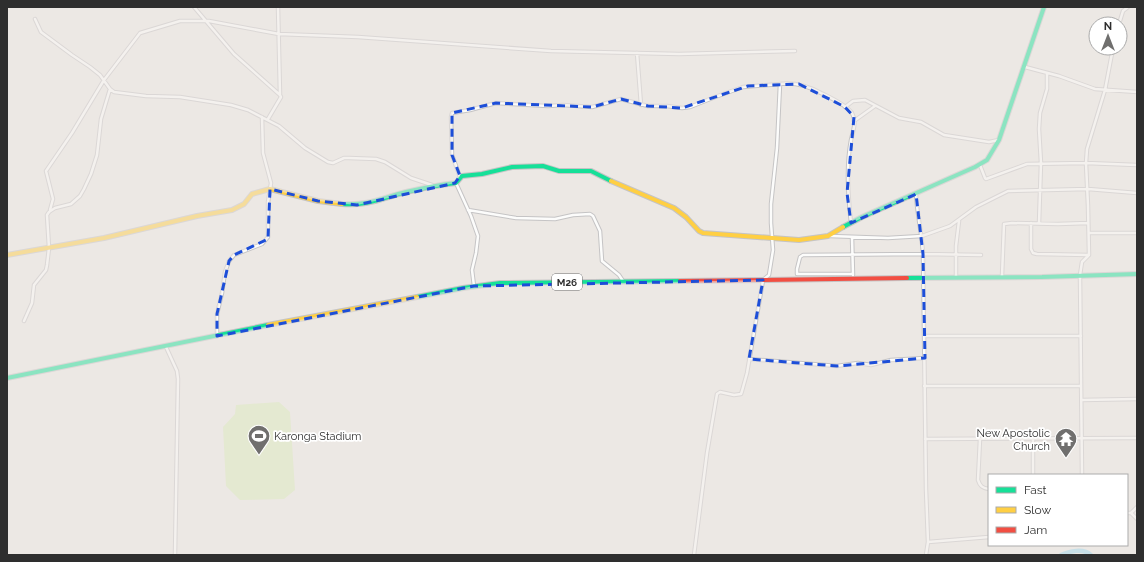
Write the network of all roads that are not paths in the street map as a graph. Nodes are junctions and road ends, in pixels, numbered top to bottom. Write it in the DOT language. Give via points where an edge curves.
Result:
graph roads {
  1 [pos="194,7"];
  2 [pos="278,7"];
  3 [pos="1044,7"];
  4 [pos="1128,7"];
  5 [pos="1121,16"];
  6 [pos="35,19"];
  7 [pos="205,21"];
  8 [pos="279,34"];
  9 [pos="796,51"];
  10 [pos="637,53"];
  11 [pos="1111,56"];
  12 [pos="1024,66"];
  13 [pos="1047,73"];
  14 [pos="104,80"];
  15 [pos="780,84"];
  16 [pos="110,89"];
  17 [pos="1105,90"];
  18 [pos="1137,92"];
  19 [pos="280,95"];
  20 [pos="641,104"];
  21 [pos="845,106"];
  22 [pos="875,106"];
  23 [pos="262,117"];
  24 [pos="268,120"];
  25 [pos="854,121"];
  26 [pos="999,140"];
  27 [pos="1041,163"];
  28 [pos="1086,163"];
  29 [pos="980,165"];
  30 [pos="1137,165"];
  31 [pos="460,176"];
  32 [pos="456,183"];
  33 [pos="434,186"];
  34 [pos="270,189"];
  35 [pos="1088,189"];
  36 [pos="1039,190"];
  37 [pos="1137,193"];
  38 [pos="916,194"];
  39 [pos="50,210"];
  40 [pos="468,210"];
  41 [pos="958,221"];
  42 [pos="1088,222"];
  43 [pos="851,223"];
  44 [pos="1031,223"];
  45 [pos="1040,224"];
  46 [pos="1089,233"];
  47 [pos="1137,233"];
  48 [pos="828,236"];
  49 [pos="922,236"];
  50 [pos="852,237"];
  51 [pos="773,238"];
  52 [pos="49,248"];
  53 [pos="957,253"];
  54 [pos="923,254"];
  55 [pos="7,255"];
  56 [pos="852,255"];
  57 [pos="980,255"];
  58 [pos="1089,255"];
  59 [pos="1137,274"];
  60 [pos="1080,275"];
  61 [pos="854,276"];
  62 [pos="956,276"];
  63 [pos="1002,276"];
  64 [pos="923,278"];
  65 [pos="764,280"];
  66 [pos="623,281"];
  67 [pos="474,286"];
  68 [pos="24,321"];
  69 [pos="217,336"];
  70 [pos="925,336"];
  71 [pos="1081,336"];
  72 [pos="166,347"];
  73 [pos="925,358"];
  74 [pos="749,360"];
  75 [pos="7,378"];
  76 [pos="924,386"];
  77 [pos="1081,386"];
  78 [pos="1137,399"];
  79 [pos="1082,400"];
  80 [pos="1082,438"];
  81 [pos="1137,438"];
  82 [pos="925,439"];
  83 [pos="980,439"];
  84 [pos="1033,439"];
  85 [pos="1033,474"];
  86 [pos="1082,474"];
  87 [pos="988,489"];
  88 [pos="1137,507"];
  89 [pos="1131,513"];
  90 [pos="1137,519"];
  91 [pos="988,537"];
  92 [pos="928,542"];
  93 [pos="175,555"];
  94 [pos="694,555"];
  95 [pos="926,555"];
  1 -- 7 [label="street"];
  2 -- 8 [label="street"];
  3 -- 12 [label="street"];
  4 -- 5 [label="street" via="1123,10"];
  6 -- 14 [label="street" via="43,34"];
  7 -- 8 [label="street"];
  7 -- 14 [label="street" via="180,22 140,33"];
  7 -- 19 [label="street" via="234,54"];
  8 -- 10 [label="street" via="551,51"];
  8 -- 19 [label="street"];
  9 -- 10 [label="street"];
  10 -- 20 [label="street"];
  11 -- 17 [label="street"];
  12 -- 13 [label="street"];
  12 -- 26 [label="street"];
  13 -- 17 [label="street"];
  13 -- 27 [label="street" via="1047,89 1040,113"];
  14 -- 16 [label="street"];
  14 -- 39 [label="street" via="46,171 54,199"];
  15 -- 20 [label="street" via="743,87 690,107"];
  15 -- 21 [label="street" via="809,87"];
  15 -- 51 [label="street" via="771,204"];
  16 -- 23 [label="street" via="124,94 180,97 231,105"];
  16 -- 39 [label="street" via="97,154 84,189 71,204"];
  17 -- 18 [label="street"];
  17 -- 28 [label="street" via="1089,142"];
  19 -- 24 [label="street" via="279,102"];
  20 -- 31 [label="street" via="621,100 592,107 496,103 452,112 452,155"];
  21 -- 22 [label="street" via="859,100"];
  21 -- 25 [label="street" via="851,112"];
  22 -- 25 [label="street"];
  22 -- 26 [label="street" via="899,118 921,122 944,136 989,142"];
  23 -- 24 [label="street"];
  23 -- 34 [label="street" via="263,153 270,177"];
  24 -- 33 [label="street" via="328,162 344,158 376,159 411,178"];
  25 -- 43 [label="street" via="848,193"];
  26 -- 29 [label="street"];
  27 -- 28 [label="street"];
  27 -- 29 [label="street" via="1023,165 986,179"];
  27 -- 36 [label="street"];
  28 -- 30 [label="street"];
  28 -- 35 [label="street"];
  29 -- 38 [label="street"];
  31 -- 32 [label="street"];
  31 -- 51 [label="street" via="512,167 543,166 560,171 591,171 674,208 703,233"];
  32 -- 33 [label="street"];
  32 -- 40 [label="street"];
  33 -- 34 [label="street" via="357,205 318,200"];
  34 -- 52 [label="street" via="252,194 244,204 232,210"];
  34 -- 69 [label="street" via="267,240 234,255 228,261 217,314"];
  35 -- 36 [label="street"];
  35 -- 37 [label="street"];
  35 -- 42 [label="street"];
  36 -- 41 [label="street" via="1013,190 1002,193 976,207"];
  36 -- 45 [label="street"];
  38 -- 43 [label="street"];
  38 -- 49 [label="street"];
  39 -- 52 [label="street" via="47,215"];
  40 -- 66 [label="street" via="516,218 554,219 590,214 600,231 602,261"];
  40 -- 67 [label="street" via="478,236 472,270"];
  41 -- 49 [label="street"];
  41 -- 53 [label="street"];
  42 -- 45 [label="street"];
  42 -- 46 [label="street"];
  43 -- 48 [label="street"];
  44 -- 45 [label="street"];
  44 -- 58 [label="street" via="1033,253"];
  44 -- 63 [label="street" via="1004,224"];
  46 -- 47 [label="street"];
  46 -- 58 [label="street"];
  48 -- 50 [label="street"];
  48 -- 51 [label="street" via="798,240"];
  49 -- 50 [label="street"];
  49 -- 54 [label="street"];
  50 -- 56 [label="street"];
  51 -- 65 [label="street" via="769,276"];
  52 -- 55 [label="street"];
  52 -- 68 [label="street" via="46,270 34,284 32,303"];
  53 -- 54 [label="street"];
  53 -- 57 [label="street"];
  53 -- 62 [label="street"];
  54 -- 56 [label="street"];
  54 -- 64 [label="street"];
  56 -- 61 [label="street"];
  56 -- 61 [label="street" via="803,255 799,259 797,274"];
  58 -- 60 [label="street" via="1081,266"];
  59 -- 60 [label="street, M26"];
  60 -- 63 [label="street, M26"];
  60 -- 71 [label="street"];
  61 -- 64 [label="street, M26"];
  61 -- 65 [label="street, M26"];
  62 -- 63 [label="street, M26"];
  62 -- 64 [label="street, M26"];
  64 -- 70 [label="street"];
  65 -- 66 [label="street, M26"];
  65 -- 74 [label="street"];
  66 -- 67 [label="street, M26" via="500,283"];
  67 -- 69 [label="street, M26"];
  69 -- 72 [label="street, M26"];
  70 -- 71 [label="street"];
  70 -- 73 [label="street"];
  71 -- 77 [label="street"];
  72 -- 75 [label="street, M26"];
  72 -- 93 [label="street" via="178,379"];
  73 -- 74 [label="street" via="891,360 871,365 837,366"];
  73 -- 76 [label="street"];
  74 -- 94 [label="street" via="741,394 717,394"];
  76 -- 77 [label="street"];
  76 -- 82 [label="street"];
  77 -- 79 [label="street"];
  78 -- 79 [label="street"];
  79 -- 80 [label="street"];
  80 -- 81 [label="street"];
  80 -- 84 [label="street"];
  80 -- 86 [label="street"];
  82 -- 83 [label="street"];
  82 -- 92 [label="street"];
  83 -- 84 [label="street"];
  83 -- 87 [label="street" via="978,480 983,488"];
  84 -- 85 [label="street"];
  88 -- 89 [label="street"];
  89 -- 90 [label="street"];
  91 -- 92 [label="street"];
  92 -- 95 [label="street"];
}
